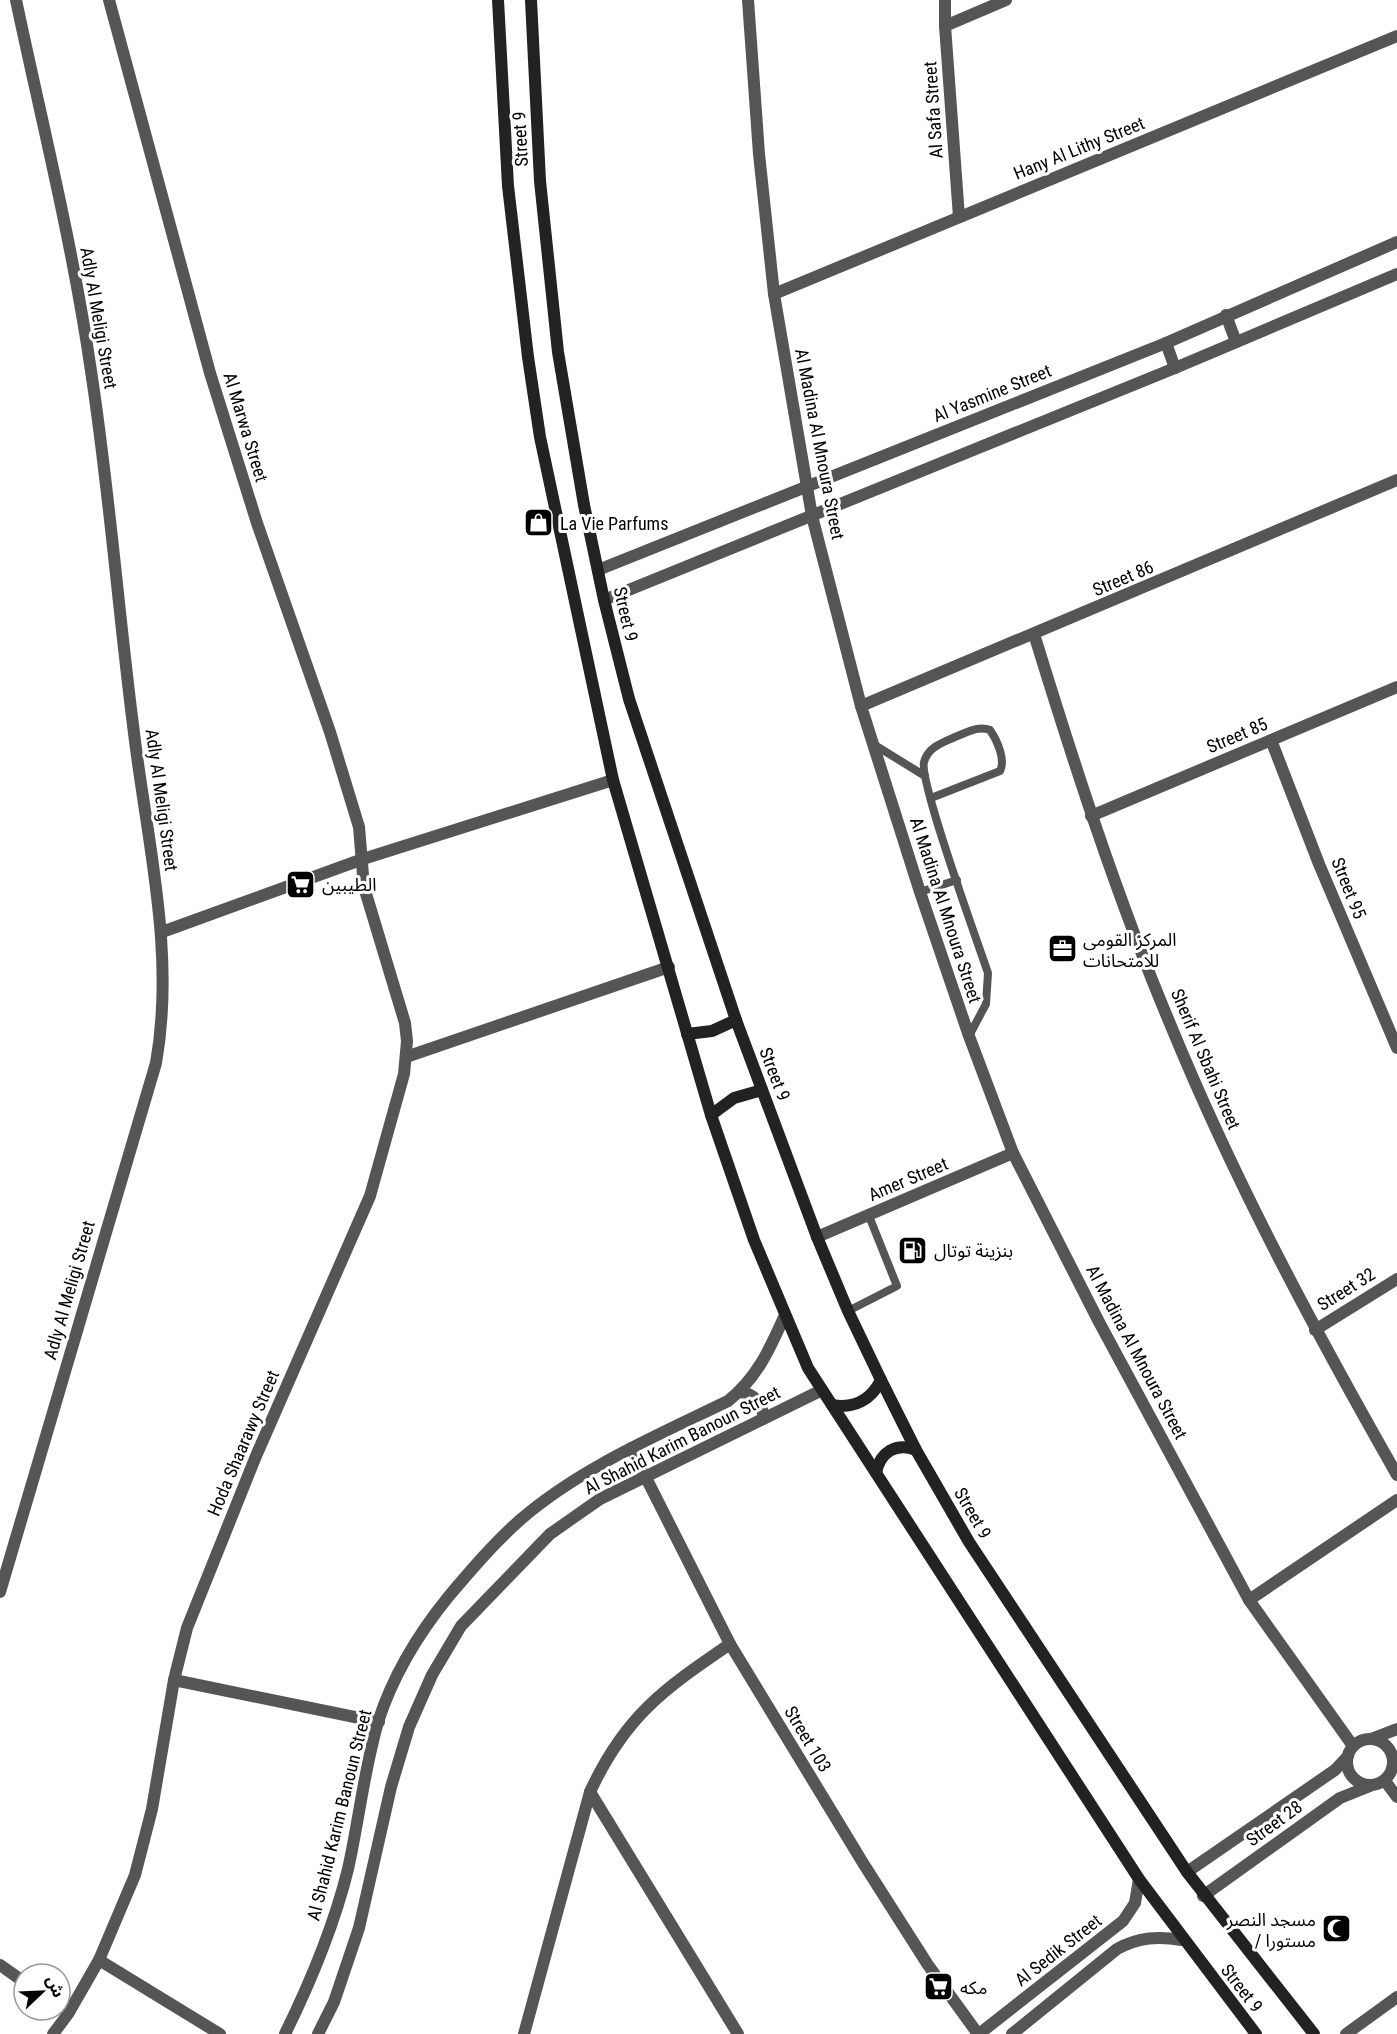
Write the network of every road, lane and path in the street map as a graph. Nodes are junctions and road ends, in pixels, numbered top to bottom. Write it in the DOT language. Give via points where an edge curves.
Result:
graph roads {
  1 [pos="16,0"];
  2 [pos="109,0"];
  3 [pos="498,0"];
  4 [pos="531,0"];
  5 [pos="748,0"];
  6 [pos="945,0"];
  7 [pos="1006,0"];
  8 [pos="945,26"];
  9 [pos="1397,36"];
  10 [pos="959,217"];
  11 [pos="1397,242"];
  12 [pos="1397,274"];
  13 [pos="774,294"];
  14 [pos="1226,315"];
  15 [pos="1236,342"];
  16 [pos="1166,343"];
  17 [pos="1175,368"];
  18 [pos="1397,480"];
  19 [pos="806,486"];
  20 [pos="812,516"];
  21 [pos="598,570"];
  22 [pos="604,600"];
  23 [pos="1034,634"];
  24 [pos="1397,687"];
  25 [pos="861,706"];
  26 [pos="1271,740"];
  27 [pos="873,744"];
  28 [pos="925,776"];
  29 [pos="613,780"];
  30 [pos="931,798"];
  31 [pos="1091,816"];
  32 [pos="363,859"];
  33 [pos="957,880"];
  34 [pos="920,892"];
  35 [pos="162,932"];
  36 [pos="669,967"];
  37 [pos="736,1020"];
  38 [pos="687,1034"];
  39 [pos="969,1036"];
  40 [pos="1397,1048"];
  41 [pos="406,1057"];
  42 [pos="762,1090"];
  43 [pos="711,1115"];
  44 [pos="1013,1153"];
  45 [pos="869,1216"];
  46 [pos="817,1237"];
  47 [pos="1397,1278"];
  48 [pos="848,1311"];
  49 [pos="784,1315"];
  50 [pos="1315,1330"];
  51 [pos="881,1380"];
  52 [pos="822,1390"];
  53 [pos="739,1392"];
  54 [pos="832,1405"];
  55 [pos="763,1419"];
  56 [pos="631,1448"];
  57 [pos="916,1450"];
  58 [pos="876,1473"];
  59 [pos="1397,1475"];
  60 [pos="645,1477"];
  61 [pos="1397,1500"];
  62 [pos="0,1592"];
  63 [pos="1249,1600"];
  64 [pos="730,1644"];
  65 [pos="174,1680"];
  66 [pos="379,1722"];
  67 [pos="1397,1729"];
  68 [pos="1371,1739"];
  69 [pos="1350,1751"];
  70 [pos="1391,1772"];
  71 [pos="1370,1786"];
  72 [pos="590,1792"];
  73 [pos="1397,1797"];
  74 [pos="1187,1872"];
  75 [pos="1139,1879"];
  76 [pos="1203,1896"];
  77 [pos="1182,1940"];
  78 [pos="99,1960"];
  79 [pos="1397,1997"];
  80 [pos="72,1999"];
  81 [pos="220,2034"];
  82 [pos="285,2034"];
  83 [pos="318,2034"];
  84 [pos="524,2034"];
  85 [pos="738,2034"];
  86 [pos="978,2034"];
  87 [pos="1012,2034"];
  88 [pos="1256,2034"];
  89 [pos="1314,2034"];
  90 [pos="1346,2034"];
  1 -- 35 [label="street, Adly Al Meligi Street" via="92,373 133,729"];
  2 -- 32 [label="street, Al Marwa Street" via="210,373 256,523 330,732 359,827"];
  3 -- 29 [label="main road, Street 9" via="504,142 528,357 540,437"];
  4 -- 21 [label="main road, Street 9" via="540,181 558,352"];
  5 -- 13 [label="street, Al Madina Al Mnoura Street"];
  6 -- 8 [label="street, Al Safa Street"];
  7 -- 8 [label="street"];
  8 -- 10 [label="street, Al Safa Street"];
  9 -- 10 [label="street, Hany Al Lithy Street"];
  10 -- 13 [label="street, Hany Al Lithy Street"];
  11 -- 14 [label="street, Al Yasmine Street"];
  12 -- 15 [label="street"];
  13 -- 19 [label="street, Al Madina Al Mnoura Street"];
  14 -- 15 [label="street"];
  14 -- 16 [label="street, Al Yasmine Street"];
  15 -- 17 [label="street"];
  16 -- 17 [label="street"];
  16 -- 19 [label="street, Al Yasmine Street"];
  17 -- 20 [label="street"];
  18 -- 23 [label="street, Street 86"];
  19 -- 20 [label="street, Al Madina Al Mnoura Street"];
  19 -- 21 [label="street, Al Yasmine Street"];
  20 -- 22 [label="street"];
  20 -- 25 [label="street, Al Madina Al Mnoura Street"];
  21 -- 22 [label="main road, Street 9"];
  22 -- 37 [label="main road, Street 9" via="629,699"];
  23 -- 25 [label="street, Street 86"];
  23 -- 31 [label="street, Sherif Al Sbahi Street"];
  24 -- 26 [label="street, Street 85"];
  25 -- 27 [label="street, Al Madina Al Mnoura Street"];
  26 -- 31 [label="street, Street 85"];
  26 -- 40 [label="street, Street 95"];
  27 -- 28 [label="lane"];
  27 -- 34 [label="street, Al Madina Al Mnoura Street"];
  28 -- 30 [label="lane"];
  28 -- 30 [label="lane" via="926,758 939,744 983,727 994,736 1003,765 1000,771"];
  29 -- 32 [label="street"];
  29 -- 36 [label="main road, Street 9"];
  30 -- 33 [label="lane"];
  31 -- 50 [label="street, Sherif Al Sbahi Street" via="1171,1027 1259,1221"];
  32 -- 35 [label="street"];
  32 -- 41 [label="street, Hoda Shaarawy Street" via="364,887 405,1023"];
  33 -- 34 [label="lane"];
  33 -- 39 [label="lane" via="989,981 986,1004"];
  34 -- 39 [label="street, Al Madina Al Mnoura Street"];
  35 -- 62 [label="street, Adly Al Meligi Street" via="163,1023 156,1063"];
  36 -- 38 [label="main road, Street 9"];
  36 -- 41 [label="street"];
  37 -- 38 [label="main road" via="712,1031"];
  37 -- 42 [label="main road, Street 9"];
  38 -- 43 [label="main road, Street 9"];
  39 -- 44 [label="street, Al Madina Al Mnoura Street"];
  41 -- 65 [label="street, Hoda Shaarawy Street" via="370,1196 211,1564 187,1628"];
  42 -- 43 [label="main road" via="734,1098"];
  42 -- 46 [label="main road, Street 9"];
  43 -- 49 [label="main road, Street 9"];
  44 -- 45 [label="street, Amer Street"];
  44 -- 63 [label="street, Al Madina Al Mnoura Street"];
  45 -- 46 [label="street, Amer Street"];
  45 -- 48 [label="lane" via="897,1286"];
  46 -- 48 [label="main road, Street 9"];
  47 -- 50 [label="street, Street 32"];
  48 -- 51 [label="main road, Street 9"];
  49 -- 52 [label="main road, Street 9"];
  49 -- 53 [label="street, Al Shahid Karim Banoun Street" via="765,1360"];
  50 -- 59 [label="street, Sherif Al Sbahi Street"];
  51 -- 54 [label="main road" via="865,1400 849,1406"];
  51 -- 57 [label="main road, Street 9"];
  52 -- 54 [label="main road, Street 9"];
  52 -- 55 [label="street, Al Shahid Karim Banoun Street"];
  53 -- 55 [label="street" via="759,1402"];
  53 -- 56 [label="street, Al Shahid Karim Banoun Street"];
  54 -- 58 [label="main road, Street 9"];
  55 -- 60 [label="street, Al Shahid Karim Banoun Street"];
  56 -- 60 [label="street, Street 103"];
  56 -- 66 [label="street, Al Shahid Karim Banoun Street" via="521,1519 477,1562 433,1616 403,1662"];
  57 -- 58 [label="main road" via="893,1448 881,1458"];
  57 -- 74 [label="main road, Street 9" via="969,1542"];
  58 -- 75 [label="main road, Street 9"];
  60 -- 64 [label="street, Street 103"];
  60 -- 83 [label="street, Al Shahid Karim Banoun Street" via="600,1499 550,1533 461,1626 432,1675 409,1727 394,1777 359,1928 334,2002"];
  61 -- 63 [label="street"];
  63 -- 69 [label="street, Al Madina Al Mnoura Street"];
  64 -- 72 [label="street" via="669,1686 630,1724 604,1761"];
  64 -- 86 [label="street, Street 103" via="862,1863"];
  65 -- 66 [label="street"];
  65 -- 78 [label="street, Hoda Shaarawy Street" via="152,1809 135,1875"];
  66 -- 82 [label="street, Al Shahid Karim Banoun Street" via="362,1787 348,1868 328,1938"];
  67 -- 68 [label="street"];
  68 -- 69 [label="street" via="1361,1740"];
  68 -- 70 [label="street" via="1388,1747 1393,1758"];
  69 -- 71 [label="street" via="1348,1770"];
  69 -- 74 [label="street, Street 28" via="1335,1770"];
  70 -- 71 [label="street"];
  70 -- 73 [label="street"];
  71 -- 76 [label="street, Street 28" via="1340,1798"];
  72 -- 84 [label="street"];
  72 -- 85 [label="street"];
  74 -- 76 [label="main road, Street 9"];
  75 -- 77 [label="main road, Street 9"];
  75 -- 86 [label="street, Al Sedik Street" via="1135,1903 1123,1921"];
  76 -- 89 [label="main road, Street 9"];
  77 -- 87 [label="street, Al Sedik Street" via="1154,1937 1117,1949"];
  77 -- 88 [label="main road, Street 9"];
  78 -- 80 [label="street, Hoda Shaarawy Street"];
  78 -- 81 [label="street"];
  79 -- 90 [label="street"];
}
